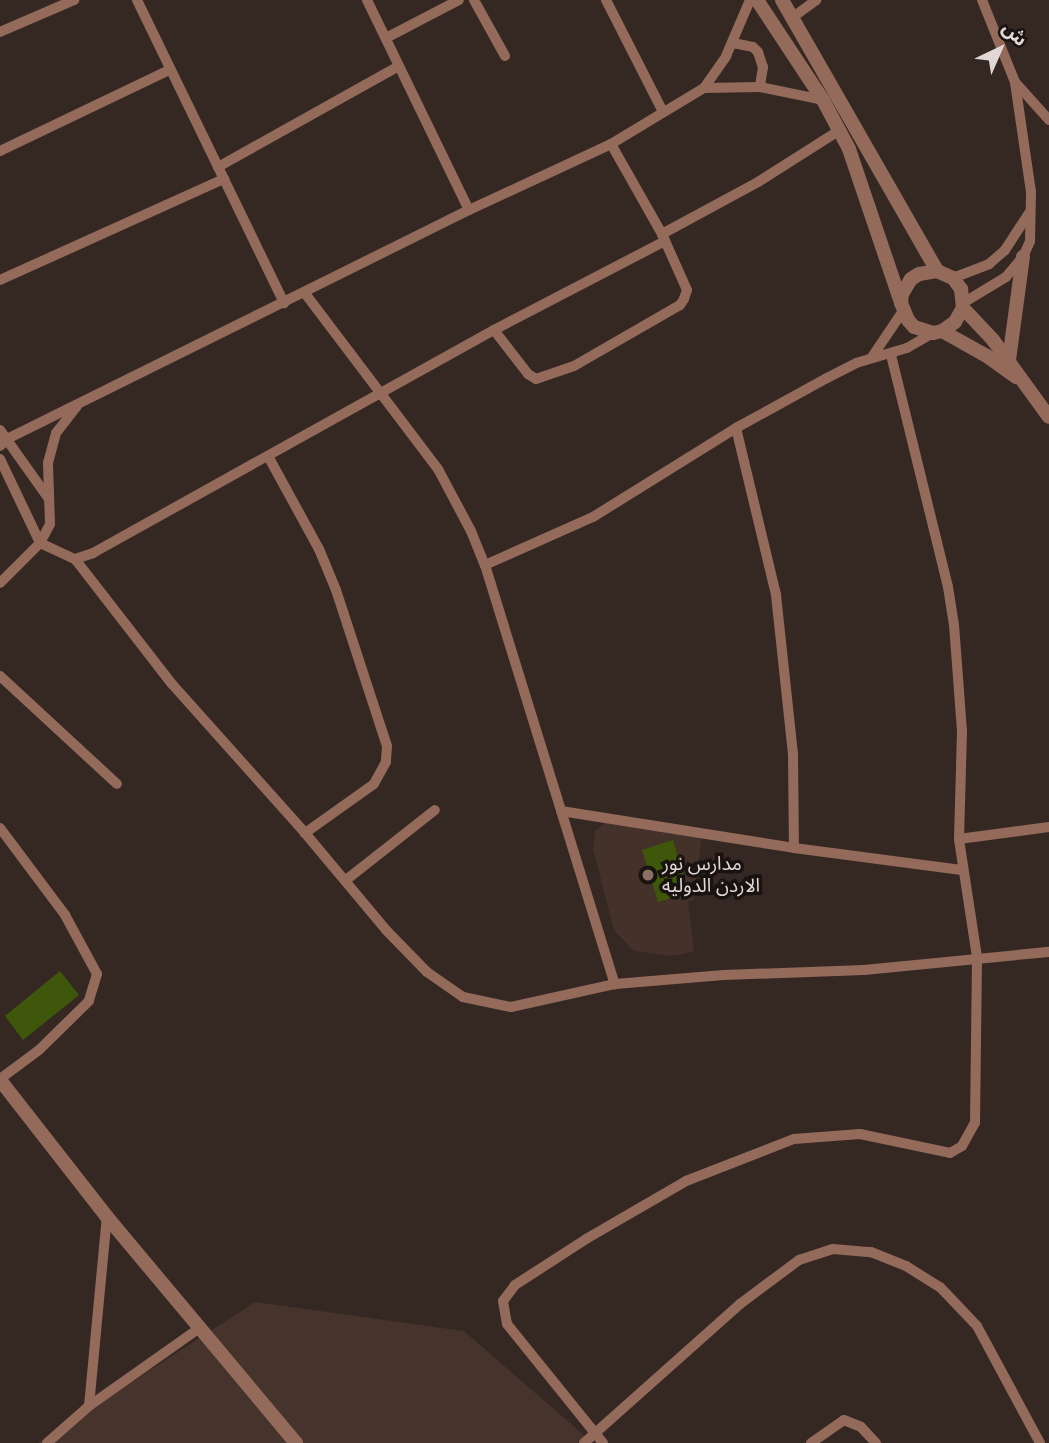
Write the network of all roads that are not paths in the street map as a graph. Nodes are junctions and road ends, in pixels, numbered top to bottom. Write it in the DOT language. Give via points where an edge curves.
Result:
graph roads {
  1 [pos="74,0"];
  2 [pos="138,0"];
  3 [pos="367,0"];
  4 [pos="458,0"];
  5 [pos="474,0"];
  6 [pos="606,0"];
  7 [pos="750,0"];
  8 [pos="757,0"];
  9 [pos="782,0"];
  10 [pos="816,0"];
  11 [pos="982,0"];
  12 [pos="793,18"];
  13 [pos="0,32"];
  14 [pos="386,38"];
  15 [pos="733,43"];
  16 [pos="505,56"];
  17 [pos="399,66"];
  18 [pos="170,70"];
  19 [pos="1015,82"];
  20 [pos="760,87"];
  21 [pos="704,88"];
  22 [pos="823,100"];
  23 [pos="663,112"];
  24 [pos="1049,120"];
  25 [pos="840,130"];
  26 [pos="611,144"];
  27 [pos="0,151"];
  28 [pos="218,167"];
  29 [pos="224,179"];
  30 [pos="1032,207"];
  31 [pos="469,210"];
  32 [pos="664,237"];
  33 [pos="1023,257"];
  34 [pos="937,271"];
  35 [pos="953,278"];
  36 [pos="0,280"];
  37 [pos="304,292"];
  38 [pos="284,303"];
  39 [pos="963,305"];
  40 [pos="902,307"];
  41 [pos="494,330"];
  42 [pos="937,332"];
  43 [pos="891,355"];
  44 [pos="872,358"];
  45 [pos="1009,360"];
  46 [pos="1023,382"];
  47 [pos="380,393"];
  48 [pos="79,403"];
  49 [pos="1049,417"];
  50 [pos="736,428"];
  51 [pos="2,438"];
  52 [pos="268,456"];
  53 [pos="0,459"];
  54 [pos="51,501"];
  55 [pos="40,543"];
  56 [pos="75,559"];
  57 [pos="485,565"];
  58 [pos="0,583"];
  59 [pos="0,676"];
  60 [pos="117,783"];
  61 [pos="435,810"];
  62 [pos="561,811"];
  63 [pos="1049,827"];
  64 [pos="0,828"];
  65 [pos="305,833"];
  66 [pos="959,839"];
  67 [pos="794,848"];
  68 [pos="962,870"];
  69 [pos="346,880"];
  70 [pos="1049,952"];
  71 [pos="978,957"];
  72 [pos="615,984"];
  73 [pos="0,1080"];
  74 [pos="107,1217"];
  75 [pos="201,1327"];
  76 [pos="89,1406"];
  77 [pos="599,1439"];
  78 [pos="47,1443"];
  79 [pos="296,1443"];
  80 [pos="584,1443"];
  81 [pos="811,1443"];
  82 [pos="876,1443"];
  83 [pos="1040,1443"];
  1 -- 13 [label="street"];
  2 -- 18 [label="street"];
  3 -- 14 [label="street"];
  4 -- 14 [label="street"];
  5 -- 16 [label="street"];
  6 -- 23 [label="street"];
  7 -- 15 [label="street"];
  8 -- 22 [label="street"];
  9 -- 12 [label="street"];
  10 -- 12 [label="street"];
  11 -- 19 [label="street"];
  12 -- 34 [label="street"];
  14 -- 17 [label="street"];
  15 -- 20 [label="street" via="758,52 763,67"];
  15 -- 21 [label="street"];
  17 -- 28 [label="street"];
  17 -- 31 [label="street"];
  18 -- 27 [label="street"];
  18 -- 28 [label="street"];
  19 -- 24 [label="street"];
  19 -- 30 [label="street"];
  20 -- 21 [label="street"];
  20 -- 22 [label="street"];
  21 -- 23 [label="street"];
  22 -- 25 [label="street"];
  23 -- 26 [label="street"];
  25 -- 32 [label="street"];
  25 -- 40 [label="street"];
  26 -- 31 [label="street"];
  26 -- 32 [label="street"];
  28 -- 29 [label="street"];
  29 -- 36 [label="street"];
  29 -- 38 [label="street"];
  30 -- 33 [label="street" via="1030,241"];
  30 -- 35 [label="street" via="1005,250 989,264"];
  31 -- 37 [label="street"];
  32 -- 41 [label="street"];
  32 -- 41 [label="street" via="687,290 680,305 573,366 536,379"];
  33 -- 39 [label="street" via="1006,277"];
  33 -- 45 [label="street"];
  34 -- 35 [label="street"];
  34 -- 40 [label="street" via="911,279 902,294"];
  35 -- 39 [label="street" via="961,289"];
  37 -- 38 [label="street"];
  37 -- 47 [label="street"];
  38 -- 48 [label="street"];
  39 -- 42 [label="street" via="955,322"];
  39 -- 45 [label="street"];
  40 -- 42 [label="street" via="914,327"];
  40 -- 44 [label="street"];
  41 -- 47 [label="street"];
  42 -- 43 [label="street"];
  42 -- 46 [label="street" via="987,356"];
  43 -- 44 [label="street"];
  43 -- 66 [label="street" via="954,625 962,731"];
  44 -- 50 [label="street"];
  45 -- 46 [label="street"];
  46 -- 49 [label="street"];
  47 -- 52 [label="street"];
  47 -- 57 [label="street" via="450,488"];
  48 -- 51 [label="street"];
  48 -- 54 [label="street" via="57,433 48,463"];
  50 -- 57 [label="street" via="593,517"];
  50 -- 67 [label="street" via="776,595 793,754"];
  51 -- 54 [label="street"];
  52 -- 56 [label="street"];
  52 -- 65 [label="street" via="324,559 387,746 386,762 374,784"];
  53 -- 55 [label="street"];
  54 -- 55 [label="street" via="50,524"];
  55 -- 56 [label="street"];
  55 -- 58 [label="street"];
  56 -- 65 [label="street" via="172,684"];
  57 -- 62 [label="street"];
  59 -- 60 [label="street"];
  61 -- 69 [label="street"];
  62 -- 67 [label="street"];
  62 -- 72 [label="street"];
  63 -- 66 [label="street"];
  64 -- 73 [label="street" via="65,915 97,974 89,1001"];
  65 -- 69 [label="street"];
  66 -- 68 [label="street"];
  67 -- 68 [label="street"];
  68 -- 71 [label="street"];
  69 -- 72 [label="street" via="408,955 463,997 511,1007"];
  70 -- 71 [label="street"];
  71 -- 72 [label="street" via="863,970"];
  71 -- 77 [label="street" via="975,1123 957,1150 950,1153 860,1134 794,1139 686,1181 586,1239 506,1293 503,1314 514,1335"];
  73 -- 74 [label="street"];
  74 -- 75 [label="street"];
  74 -- 76 [label="street"];
  75 -- 76 [label="street"];
  75 -- 79 [label="street"];
  76 -- 78 [label="street"];
  77 -- 80 [label="street"];
  77 -- 83 [label="street" via="740,1304 799,1259 833,1249 871,1252 940,1287 977,1326"];
  81 -- 82 [label="street" via="844,1420 861,1427"];
}
